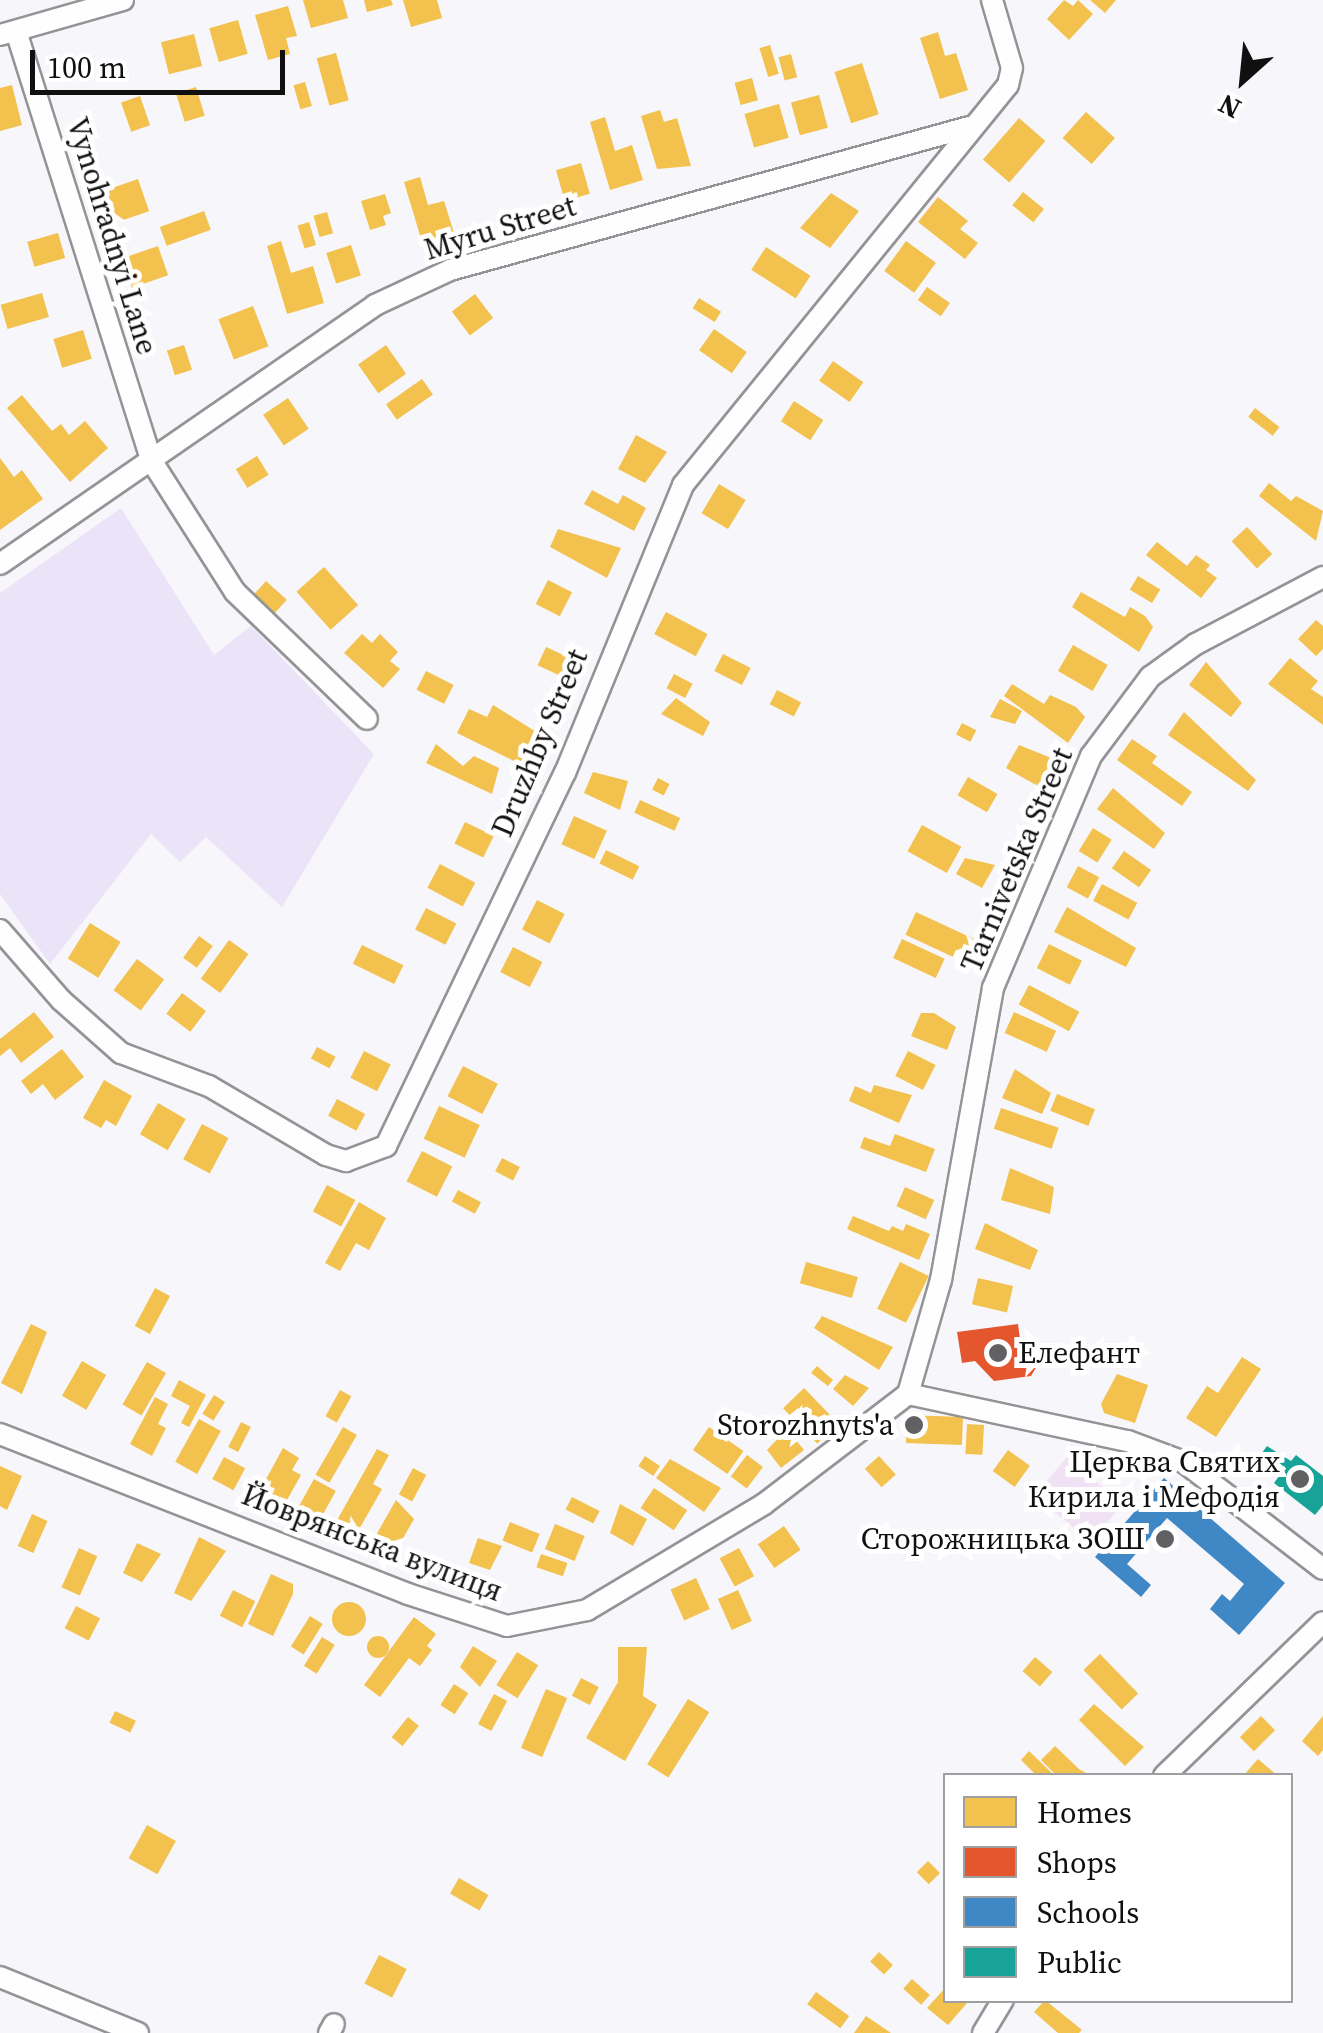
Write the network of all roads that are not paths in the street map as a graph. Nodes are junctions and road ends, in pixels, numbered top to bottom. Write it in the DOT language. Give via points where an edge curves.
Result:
graph roads {
  1 [pos="123,0"];
  2 [pos="992,0"];
  3 [pos="8,33"];
  4 [pos="969,127"];
  5 [pos="151,460"];
  6 [pos="0,564"];
  7 [pos="1323,577"];
  8 [pos="367,719"];
  9 [pos="0,930"];
  10 [pos="908,1394"];
  11 [pos="0,1434"];
  12 [pos="1323,1569"];
  13 [pos="1323,1622"];
  14 [pos="1167,1773"];
  15 [pos="0,1977"];
  16 [pos="1000,2003"];
  17 [pos="138,2033"];
  18 [pos="983,2033"];
  1 -- 3 [label="street"];
  2 -- 4 [label="street, Druzhby Street" via="1012,68 1000,98"];
  3 -- 5 [label="street, Vynohradnyi Lane"];
  4 -- 5 [label="street, Myru Street" via="450,270 376,304"];
  4 -- 9 [label="street, Druzhby Street" via="683,485 565,773 386,1146 346,1161 326,1155 209,1086 120,1053 60,1000"];
  5 -- 6 [label="street, Myru Street"];
  5 -- 8 [label="street, Vynohradnyi Lane" via="235,592"];
  7 -- 10 [label="street, Tarnivetska Street" via="1150,676 1091,756 993,988 941,1280"];
  10 -- 11 [label="street, Йоврянська вулиця" via="764,1504 629,1586 587,1610 507,1626"];
  10 -- 12 [label="street" via="1128,1441 1184,1462"];
  13 -- 14 [label="street"];
  15 -- 17 [label="street"];
  16 -- 18 [label="street"];
}
